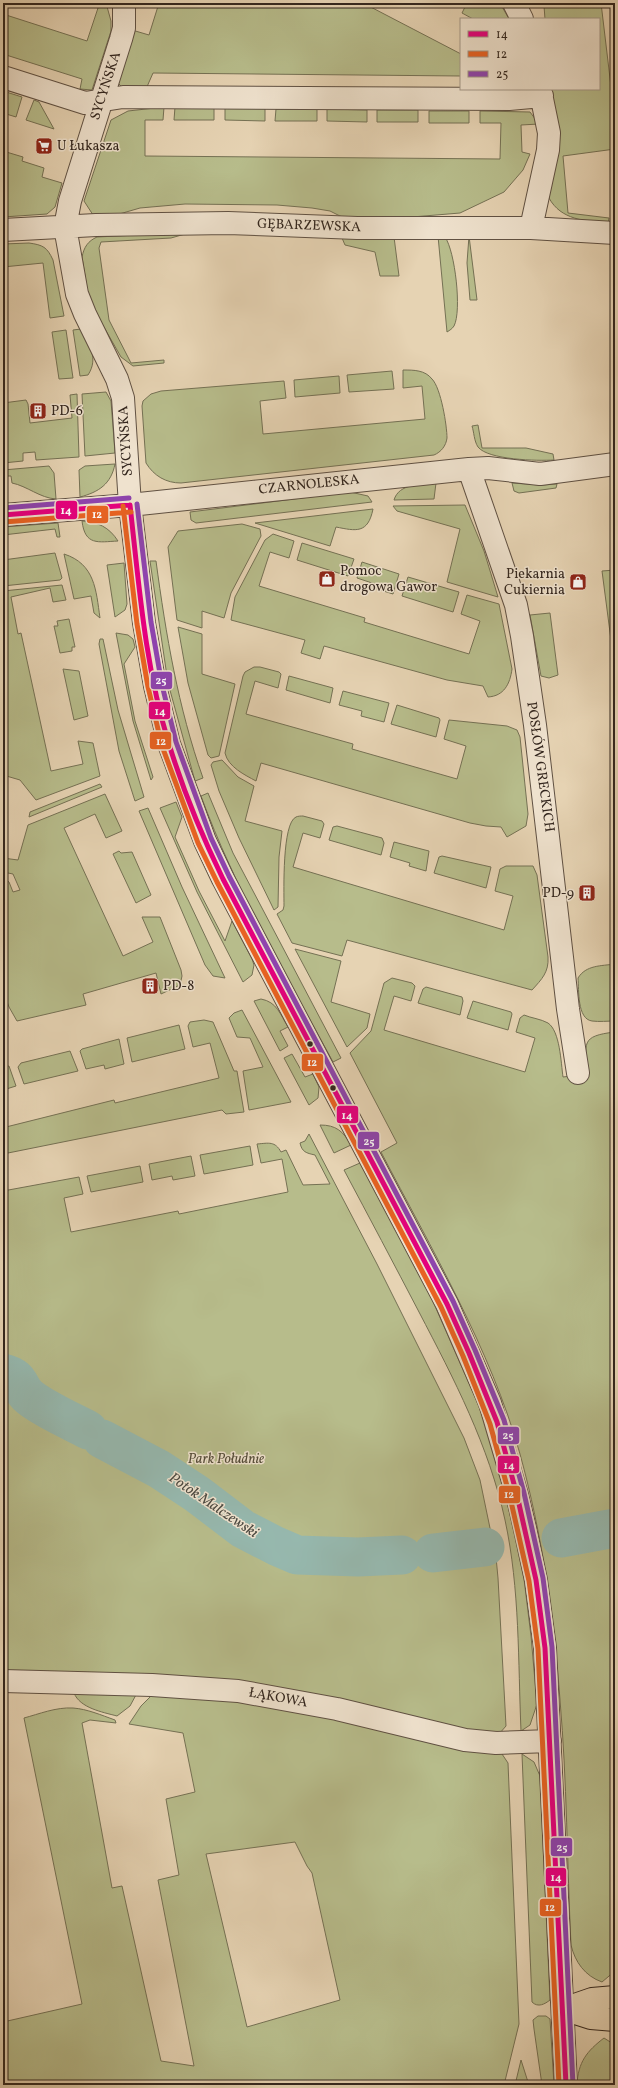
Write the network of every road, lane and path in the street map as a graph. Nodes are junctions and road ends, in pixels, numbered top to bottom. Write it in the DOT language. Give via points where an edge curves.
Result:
graph roads {
  1 [pos="124,3"];
  2 [pos="514,3"];
  3 [pos="522,18"];
  4 [pos="3,77"];
  5 [pos="541,92"];
  6 [pos="102,100"];
  7 [pos="65,227"];
  8 [pos="532,228"];
  9 [pos="3,230"];
  10 [pos="615,233"];
  11 [pos="615,464"];
  12 [pos="469,468"];
  13 [pos="130,504"];
  14 [pos="3,515"];
  15 [pos="578,1073"];
  16 [pos="3,1681"];
  17 [pos="550,1741"];
  18 [pos="615,1996"];
  19 [pos="563,2010"];
  20 [pos="615,2020"];
  21 [pos="566,2085"];
  1 -- 6 [label="street, SYCYŃSKA" via="124,28"];
  2 -- 3 [label="street"];
  4 -- 6 [label="street" via="80,102"];
  5 -- 6 [label="street" via="509,99 123,97"];
  5 -- 8 [label="street" via="549,133 548,150"];
  6 -- 7 [label="street, SYCYŃSKA" via="70,201"];
  7 -- 8 [label="street, GĘBARZEWSKA" via="228,223 357,228"];
  7 -- 9 [label="street, GĘBARZEWSKA"];
  7 -- 13 [label="street, SYCYŃSKA" via="77,294 84,314 121,387"];
  8 -- 10 [label="street, GĘBARZEWSKA"];
  11 -- 12 [label="street, CZARNOLESKA" via="540,474"];
  12 -- 13 [label="street, CZARNOLESKA"];
  12 -- 15 [label="street, POSŁÓW GRECKICH" via="516,605 522,636"];
  13 -- 14 [label="street, CZARNOLESKA"];
  13 -- 17 [label="street, SYCYŃSKA" via="154,686 169,744 205,841 309,1044 448,1304 497,1422 518,1495 536,1580 545,1648"];
  16 -- 17 [label="street, ŁĄKOWA" via="152,1685 238,1691 337,1709 464,1740 496,1743"];
  17 -- 19 [label="street, SYCYŃSKA"];
  18 -- 19 [label="main road" via="592,1999"];
  19 -- 20 [label="main road" via="591,2018"];
  19 -- 21 [label="street, SYCYŃSKA"];
}
